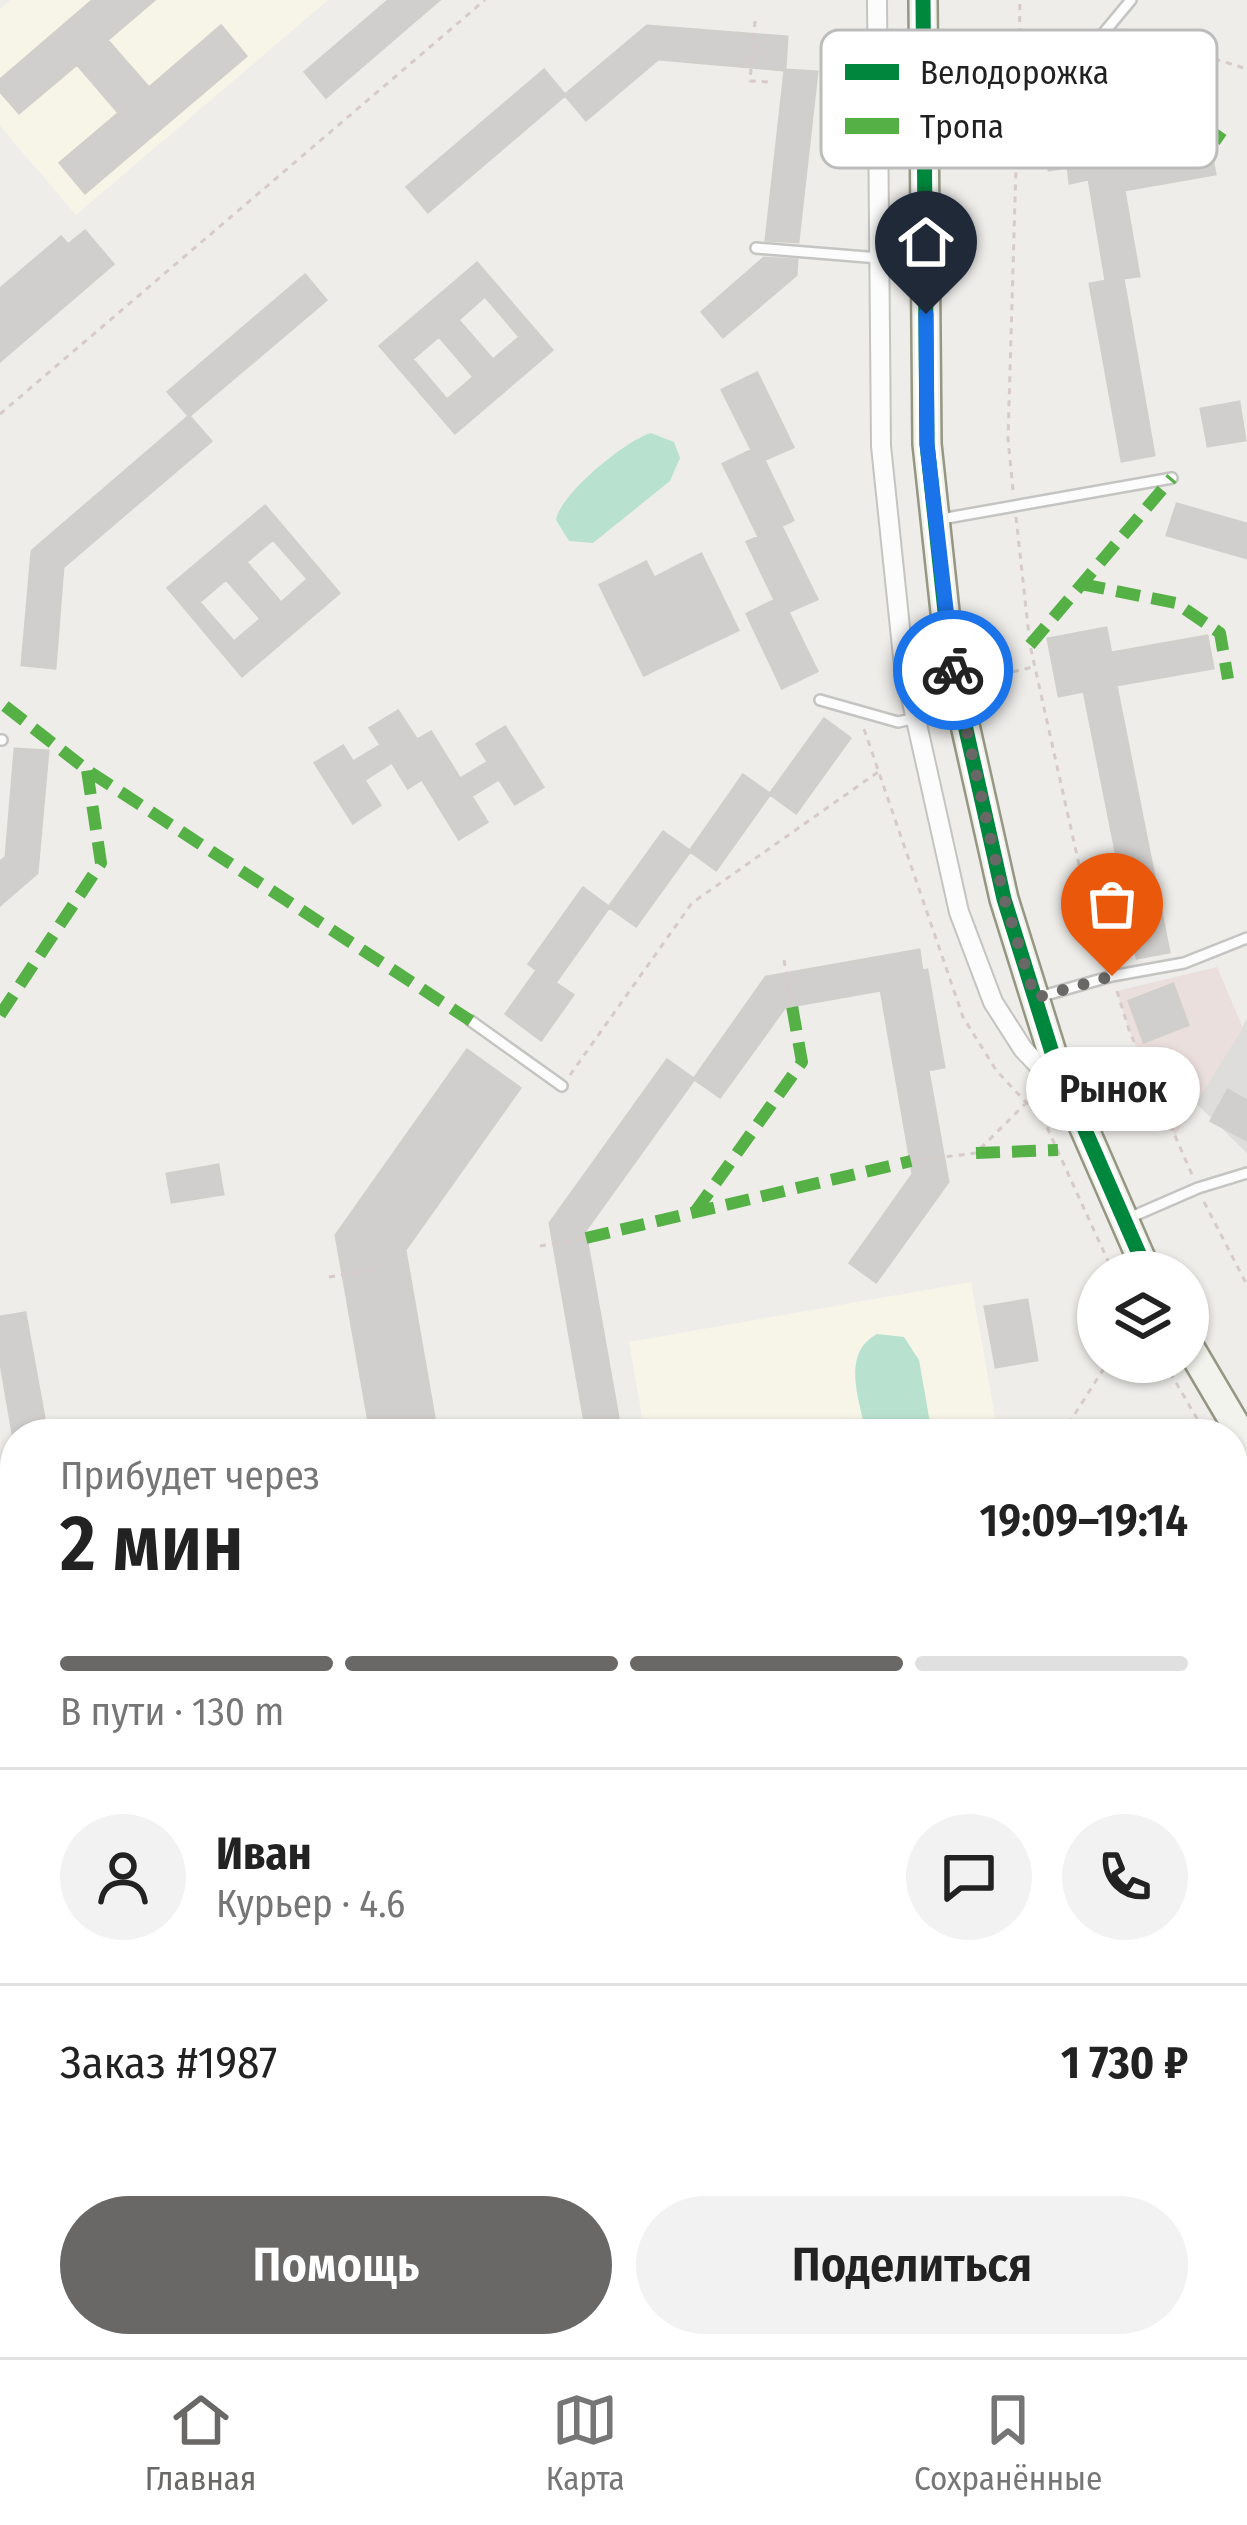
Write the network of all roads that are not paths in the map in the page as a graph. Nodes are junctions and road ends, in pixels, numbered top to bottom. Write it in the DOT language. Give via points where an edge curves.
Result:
graph roads {
  1 [pos="877,0"];
  2 [pos="923,0"];
  3 [pos="1131,0"];
  4 [pos="877,30"];
  5 [pos="923,30"];
  6 [pos="1106,30"];
  7 [pos="879,168"];
  8 [pos="925,168"];
  9 [pos="756,248"];
  10 [pos="880,258"];
  11 [pos="1172,478"];
  12 [pos="935,520"];
  13 [pos="820,700"];
  14 [pos="916,718"];
  15 [pos="1247,938"];
  16 [pos="1035,998"];
  17 [pos="471,1022"];
  18 [pos="562,1086"];
  19 [pos="1073,1102"];
  20 [pos="1247,1173"];
  21 [pos="1124,1220"];
  22 [pos="1138,1251"];
  23 [pos="1209,1380"];
  24 [pos="1232,1419"];
  1 -- 4 [label="street"];
  2 -- 5 [label="street"];
  3 -- 6 [label="lane"];
  7 -- 10 [label="street"];
  8 -- 12 [label="street"];
  9 -- 10 [label="lane"];
  10 -- 14 [label="street" via="881,446"];
  11 -- 12 [label="lane"];
  12 -- 16 [label="street" via="950,658"];
  13 -- 14 [label="lane" via="898,722"];
  14 -- 19 [label="street" via="959,912 993,1002 1022,1049"];
  15 -- 16 [label="lane" via="1184,963"];
  16 -- 19 [label="street"];
  17 -- 18 [label="lane"];
  19 -- 21 [label="street"];
  20 -- 21 [label="lane"];
  21 -- 22 [label="street"];
  23 -- 24 [label="street"];
}
